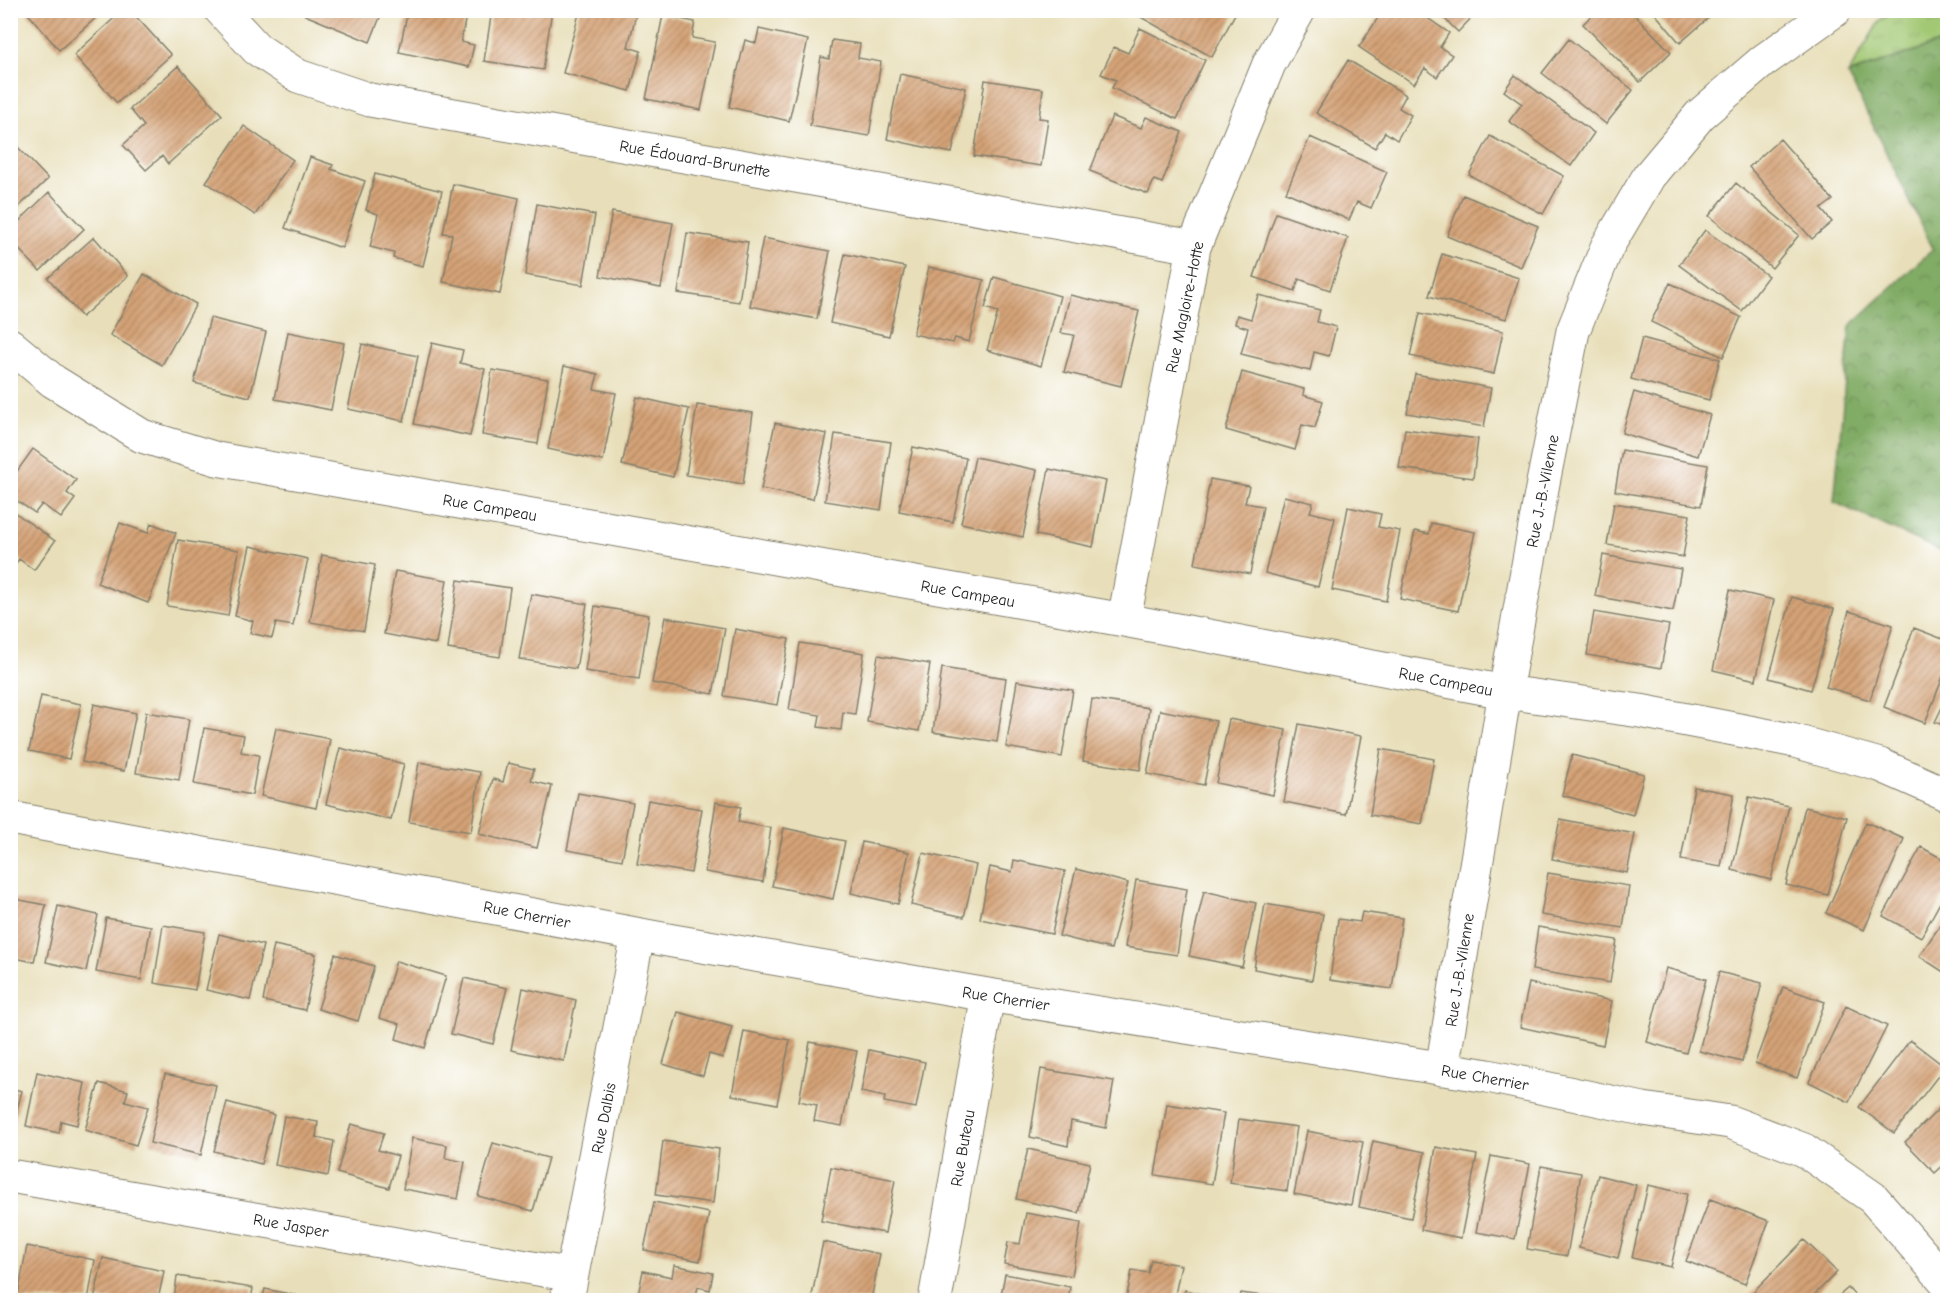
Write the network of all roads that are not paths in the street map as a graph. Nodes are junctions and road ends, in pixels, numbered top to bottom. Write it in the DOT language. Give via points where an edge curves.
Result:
graph roads {
  1 [pos="221,10"];
  2 [pos="1299,10"];
  3 [pos="1835,10"];
  4 [pos="1194,247"];
  5 [pos="13,352"];
  6 [pos="1124,620"];
  7 [pos="1505,692"];
  8 [pos="1947,795"];
  9 [pos="10,818"];
  10 [pos="638,934"];
  11 [pos="988,995"];
  12 [pos="1442,1069"];
  13 [pos="10,1176"];
  14 [pos="1947,1284"];
  15 [pos="570,1288"];
  16 [pos="935,1300"];
  1 -- 4 [label="street, Rue Édouard-Brunette" via="257,49 298,76 370,100"];
  2 -- 4 [label="street, Rue Magloire-Hotte" via="1269,64"];
  3 -- 7 [label="street, Rue J.-B.-Vilenne" via="1763,61 1700,115 1649,176 1607,247 1573,331"];
  4 -- 6 [label="street, Rue Magloire-Hotte"];
  5 -- 6 [label="street, Rue Campeau" via="142,436 218,459"];
  6 -- 7 [label="street, Rue Campeau"];
  7 -- 8 [label="street, Rue Campeau" via="1640,711 1791,740 1880,765"];
  7 -- 12 [label="street, Rue J.-B.-Vilenne"];
  9 -- 10 [label="street, Rue Cherrier"];
  10 -- 11 [label="street, Rue Cherrier"];
  10 -- 15 [label="street, Rue Dalbis"];
  11 -- 12 [label="street, Rue Cherrier"];
  11 -- 16 [label="street, Rue Buteau"];
  12 -- 14 [label="street, Rue Cherrier" via="1730,1122 1804,1150 1873,1198"];
  13 -- 15 [label="street, Rue Jasper"];
}
